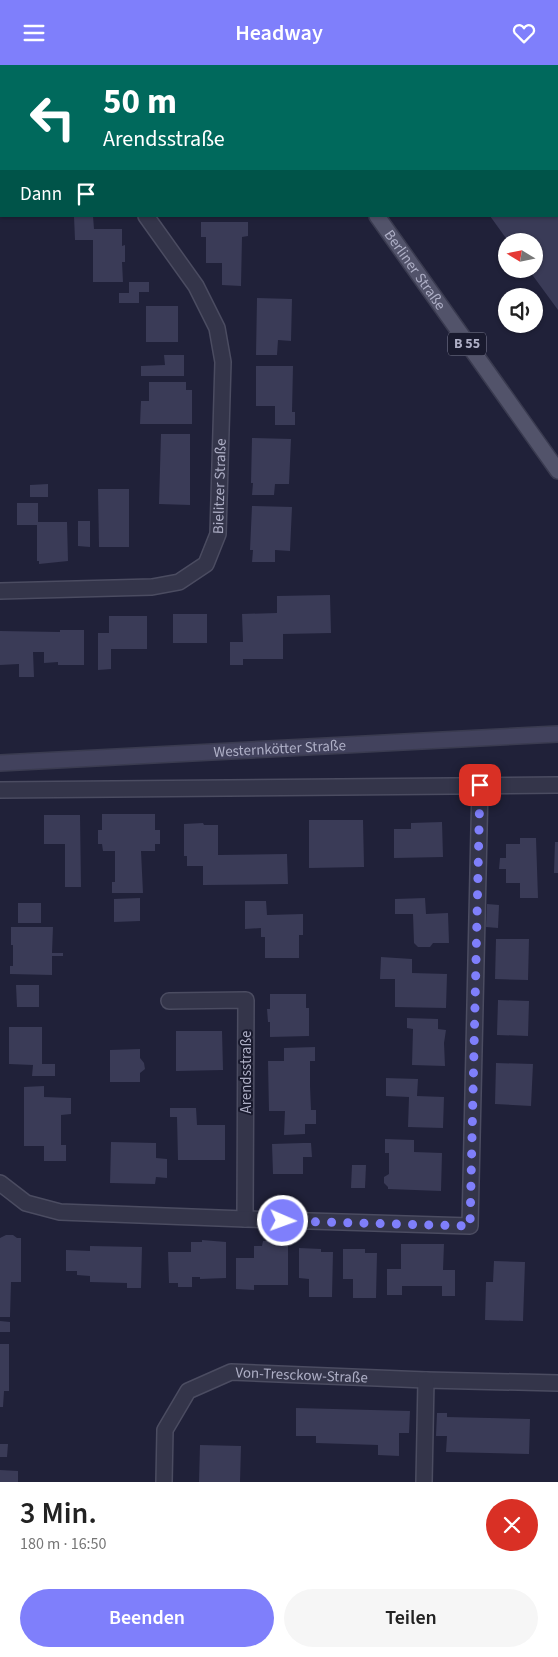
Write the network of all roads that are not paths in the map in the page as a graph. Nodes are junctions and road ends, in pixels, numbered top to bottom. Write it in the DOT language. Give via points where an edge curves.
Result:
graph roads {
  1 [pos="147,217"];
  2 [pos="378,217"];
  3 [pos="558,471"];
  4 [pos="0,591"];
  5 [pos="558,734"];
  6 [pos="0,763"];
  7 [pos="480,785"];
  8 [pos="558,785"];
  9 [pos="0,790"];
  10 [pos="170,1001"];
  11 [pos="0,1183"];
  12 [pos="245,1219"];
  13 [pos="426,1380"];
  14 [pos="558,1383"];
  15 [pos="164,1482"];
  16 [pos="424,1482"];
  1 -- 4 [label="street, Bielitzer Straße" via="196,286 217,329 222,362 218,534 206,564 179,582 152,587"];
  2 -- 3 [label="main road, Berliner Straße / B 55"];
  5 -- 6 [label="street, Westernkötter Straße"];
  7 -- 8 [label="street"];
  7 -- 9 [label="street"];
  7 -- 12 [label="street" via="470,1226"];
  10 -- 12 [label="street, Arendsstraße" via="246,1000"];
  11 -- 12 [label="street" via="26,1203 60,1212"];
  13 -- 14 [label="street, Von-Tresckow-Straße"];
  13 -- 15 [label="street, Von-Tresckow-Straße" via="231,1371 188,1391 165,1430"];
  13 -- 16 [label="street"];
}
